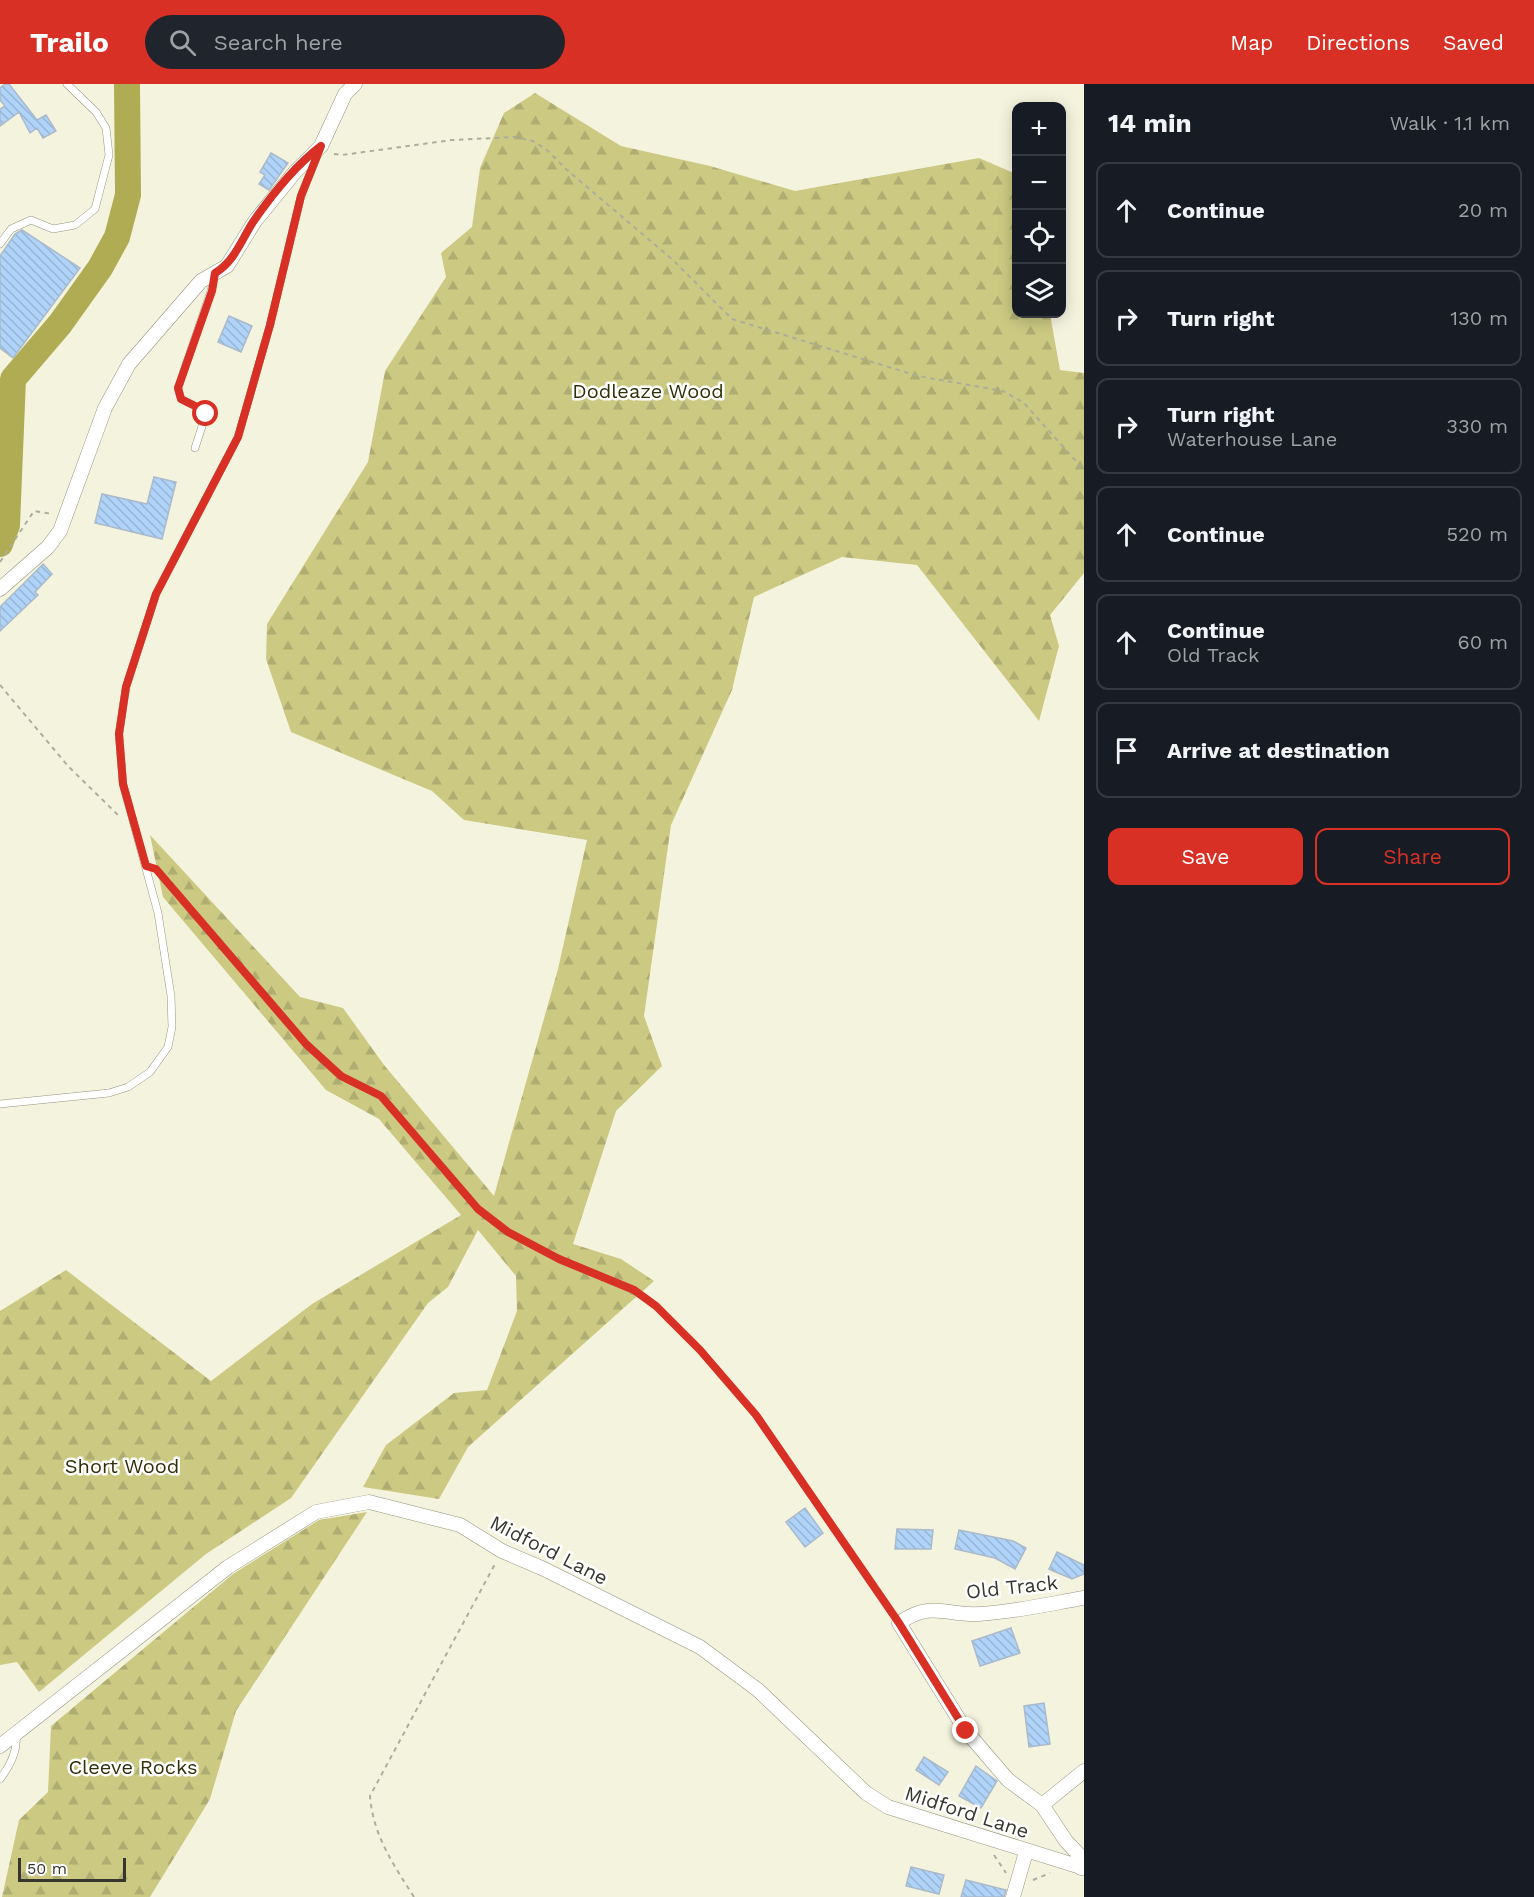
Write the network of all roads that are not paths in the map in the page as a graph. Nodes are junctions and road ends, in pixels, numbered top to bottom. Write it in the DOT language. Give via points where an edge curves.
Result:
graph roads {
  1 [pos="67,84"];
  2 [pos="355,84"];
  3 [pos="325,150"];
  4 [pos="0,244"];
  5 [pos="215,273"];
  6 [pos="195,448"];
  7 [pos="0,589"];
  8 [pos="0,1104"];
  9 [pos="1084,1598"];
  10 [pos="16,1734"];
  11 [pos="0,1746"];
  12 [pos="1084,1771"];
  13 [pos="0,1779"];
  14 [pos="1042,1805"];
  15 [pos="1026,1852"];
  16 [pos="1083,1868"];
  17 [pos="1013,1897"];
  1 -- 4 [label="lane" via="96,112 106,128 108,155 95,209 75,225 53,229 31,220 11,229"];
  2 -- 3 [label="street" via="345,94"];
  3 -- 5 [label="street" via="295,172 255,221 227,266"];
  3 -- 8 [label="lane" via="301,196 238,437 156,594 126,687 119,734 123,784 158,913 171,996 168,1047 150,1072 118,1090"];
  5 -- 6 [label="lane" via="178,388 181,399 206,414"];
  5 -- 7 [label="street" via="201,280 129,364 105,408 67,517 48,547"];
  9 -- 14 [label="street, Old Track" via="976,1614 940,1609 912,1613 899,1623 966,1731 1008,1780"];
  10 -- 11 [label="street, Midford Lane"];
  10 -- 13 [label="lane" via="17,1744"];
  10 -- 15 [label="street, Midford Lane" via="228,1567 316,1512 369,1502 460,1525 502,1551 714,1656 775,1705 877,1801"];
  12 -- 14 [label="street"];
  14 -- 16 [label="street" via="1082,1858"];
  15 -- 16 [label="street, Midford Lane"];
  15 -- 17 [label="street"];
}
